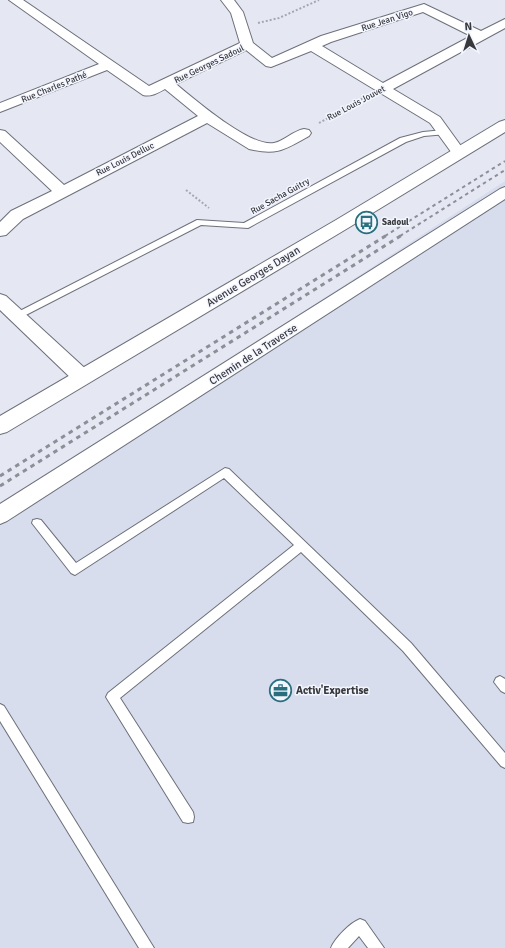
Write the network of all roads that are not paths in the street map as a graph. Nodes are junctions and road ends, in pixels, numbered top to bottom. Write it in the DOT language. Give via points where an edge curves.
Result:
graph roads {
  1 [pos="15,0"];
  2 [pos="227,0"];
  3 [pos="505,23"];
  4 [pos="481,36"];
  5 [pos="248,45"];
  6 [pos="312,46"];
  7 [pos="108,65"];
  8 [pos="167,84"];
  9 [pos="384,88"];
  10 [pos="0,108"];
  11 [pos="208,117"];
  12 [pos="505,125"];
  13 [pos="444,132"];
  14 [pos="304,133"];
  15 [pos="0,134"];
  16 [pos="459,154"];
  17 [pos="62,191"];
  18 [pos="505,192"];
  19 [pos="0,231"];
  20 [pos="0,300"];
  21 [pos="17,316"];
  22 [pos="82,377"];
  23 [pos="0,426"];
  24 [pos="0,515"];
  25 [pos="36,523"];
  26 [pos="302,545"];
  27 [pos="0,710"];
  28 [pos="505,762"];
  29 [pos="188,818"];
  30 [pos="148,948"];
  31 [pos="338,948"];
  32 [pos="377,948"];
  1 -- 7 [label="street, Rue Georges Sadoul"];
  2 -- 5 [label="street" via="237,12"];
  3 -- 4 [label="street, Rue Louis Jouvet"];
  4 -- 6 [label="street, Rue Jean Vigo" via="424,8 326,39"];
  4 -- 9 [label="street, Rue Louis Jouvet"];
  5 -- 6 [label="street, Rue Georges Sadoul" via="271,63"];
  5 -- 8 [label="street, Rue Georges Sadoul"];
  6 -- 9 [label="street"];
  7 -- 8 [label="street, Rue Georges Sadoul" via="148,92"];
  7 -- 10 [label="street, Rue Charles Pathé"];
  8 -- 11 [label="street"];
  9 -- 13 [label="street" via="435,120"];
  11 -- 14 [label="street" via="254,146 276,148"];
  11 -- 17 [label="street, Rue Louis Delluc"];
  12 -- 16 [label="street, Avenue Georges Dayan"];
  13 -- 16 [label="street"];
  13 -- 21 [label="lane, Rue Sacha Guitry" via="423,134 403,140 245,226 200,222"];
  15 -- 17 [label="street"];
  16 -- 22 [label="street, Avenue Georges Dayan"];
  17 -- 19 [label="street, Rue Louis Delluc" via="17,215"];
  18 -- 24 [label="street, Chemin de la Traverse"];
  20 -- 21 [label="street"];
  21 -- 22 [label="street"];
  22 -- 23 [label="street, Avenue Georges Dayan"];
  25 -- 26 [label="lane" via="75,570 226,472"];
  26 -- 28 [label="lane" via="407,647"];
  26 -- 29 [label="lane" via="112,697"];
  27 -- 30 [label="lane"];
  31 -- 32 [label="lane" via="360,926"];
}
